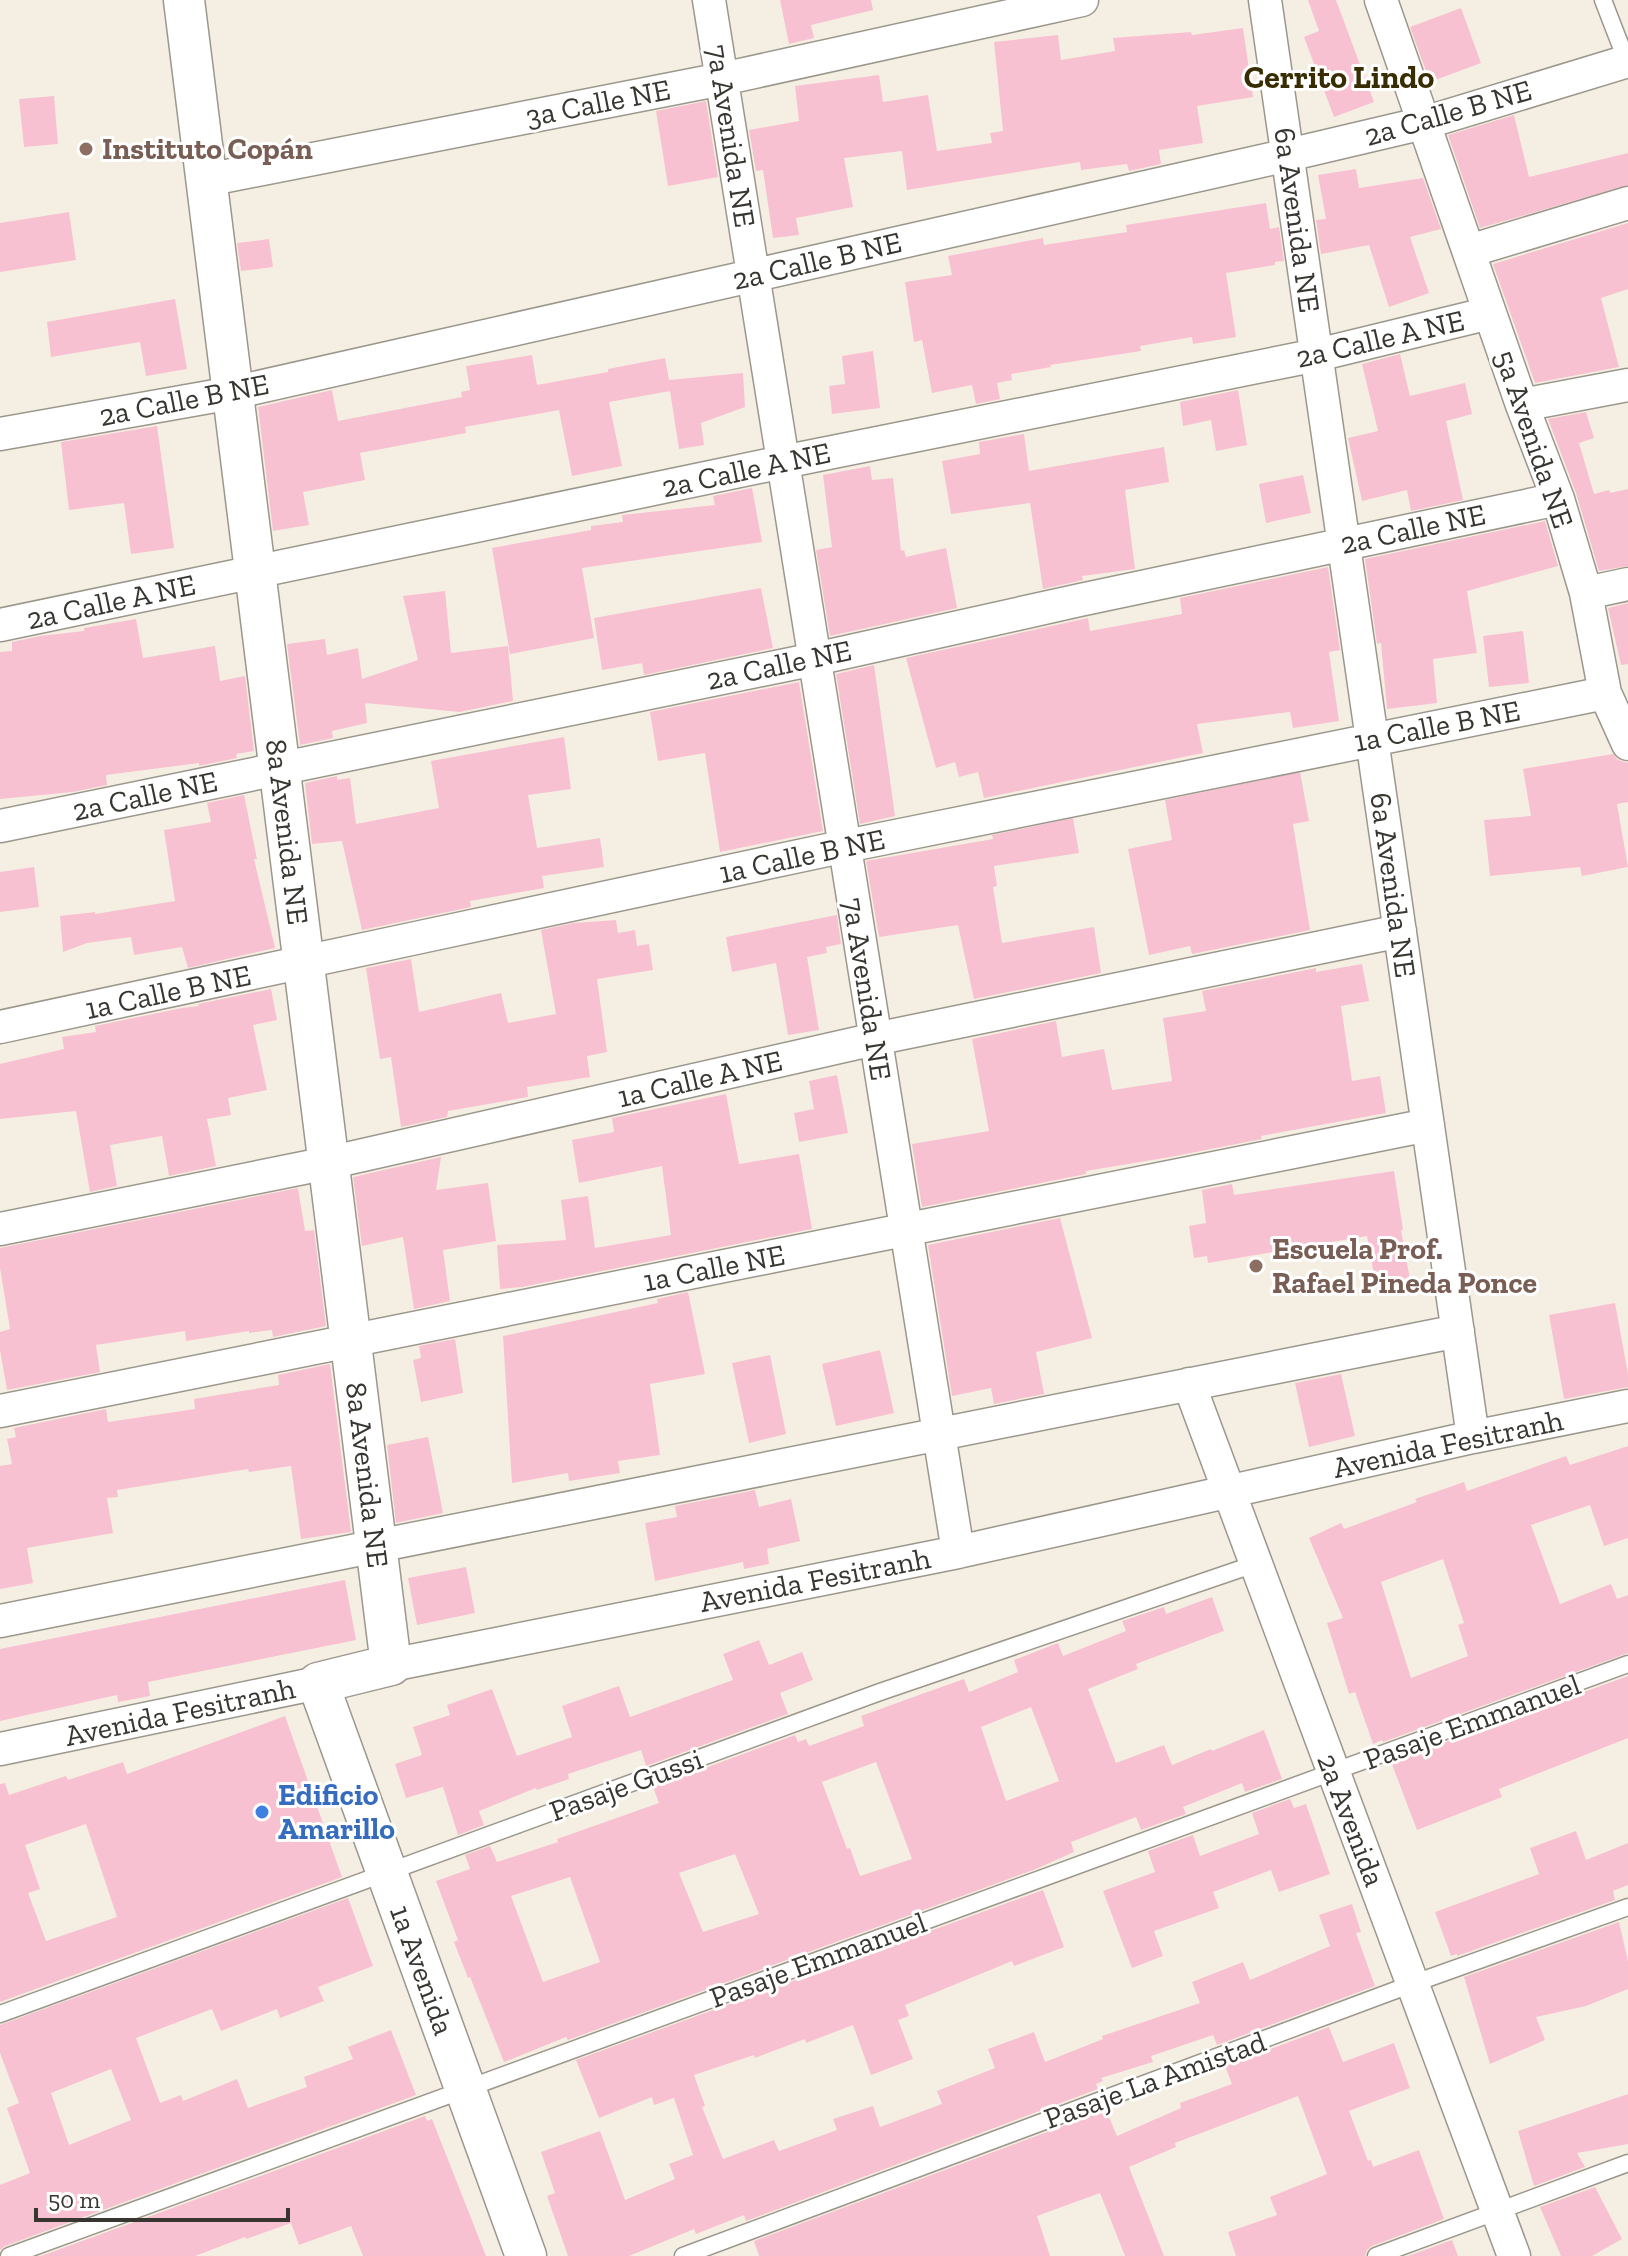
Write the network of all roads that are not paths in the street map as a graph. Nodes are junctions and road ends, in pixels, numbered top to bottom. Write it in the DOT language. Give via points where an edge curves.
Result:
graph roads {
  1 [pos="184,0"];
  2 [pos="709,0"];
  3 [pos="1082,0"];
  4 [pos="1265,0"];
  5 [pos="1381,0"];
  6 [pos="1603,0"];
  7 [pos="1628,61"];
  8 [pos="722,79"];
  9 [pos="1424,123"];
  10 [pos="1288,155"];
  11 [pos="206,180"];
  12 [pos="1628,203"];
  13 [pos="1469,251"];
  14 [pos="753,275"];
  15 [pos="1490,313"];
  16 [pos="1317,355"];
  17 [pos="1628,385"];
  18 [pos="232,393"];
  19 [pos="1522,405"];
  20 [pos="0,434"];
  21 [pos="783,462"];
  22 [pos="1558,499"];
  23 [pos="1344,544"];
  24 [pos="255,573"];
  25 [pos="1628,584"];
  26 [pos="1586,593"];
  27 [pos="0,625"];
  28 [pos="815,659"];
  29 [pos="1605,693"];
  30 [pos="1372,738"];
  31 [pos="1628,744"];
  32 [pos="279,768"];
  33 [pos="0,826"];
  34 [pos="845,846"];
  35 [pos="1400,931"];
  36 [pos="304,964"];
  37 [pos="0,1027"];
  38 [pos="875,1039"];
  39 [pos="1428,1125"];
  40 [pos="328,1163"];
  41 [pos="0,1229"];
  42 [pos="905,1230"];
  43 [pos="1458,1331"];
  44 [pos="350,1341"];
  45 [pos="1189,1384"];
  46 [pos="1628,1406"];
  47 [pos="0,1411"];
  48 [pos="938,1434"];
  49 [pos="1473,1437"];
  50 [pos="1228,1491"];
  51 [pos="376,1546"];
  52 [pos="958,1552"];
  53 [pos="1255,1564"];
  54 [pos="0,1621"];
  55 [pos="1628,1664"];
  56 [pos="391,1665"];
  57 [pos="318,1683"];
  58 [pos="0,1749"];
  59 [pos="1333,1773"];
  60 [pos="387,1873"];
  61 [pos="1628,1907"];
  62 [pos="1412,1984"];
  63 [pos="0,2014"];
  64 [pos="465,2088"];
  65 [pos="1628,2163"];
  66 [pos="1497,2212"];
  67 [pos="9,2256"];
  68 [pos="526,2256"];
  69 [pos="683,2256"];
  70 [pos="1376,2256"];
  71 [pos="1514,2256"];
  1 -- 11 [label="street, 8a Avenida NE"];
  2 -- 8 [label="street, 7a Avenida NE"];
  3 -- 8 [label="street, 3a Calle NE"];
  4 -- 10 [label="street, 6a Avenida NE"];
  5 -- 9 [label="street, 5a Avenida NE"];
  6 -- 7 [label="lane"];
  7 -- 9 [label="street, 2a Calle B NE"];
  8 -- 11 [label="street, 3a Calle NE"];
  8 -- 14 [label="street, 7a Avenida NE"];
  9 -- 10 [label="street, 2a Calle B NE"];
  9 -- 13 [label="street, 5a Avenida NE"];
  10 -- 14 [label="street, 2a Calle B NE"];
  10 -- 16 [label="street, 6a Avenida NE"];
  11 -- 18 [label="street, 8a Avenida NE"];
  12 -- 13 [label="street"];
  13 -- 15 [label="street, 5a Avenida NE"];
  14 -- 18 [label="street, 2a Calle B NE"];
  14 -- 21 [label="street, 7a Avenida NE"];
  15 -- 16 [label="street, 2a Calle A NE"];
  15 -- 19 [label="street, 5a Avenida NE"];
  16 -- 21 [label="street, 2a Calle A NE"];
  16 -- 23 [label="street, 6a Avenida NE"];
  17 -- 19 [label="street"];
  18 -- 20 [label="street, 2a Calle B NE"];
  18 -- 24 [label="street, 8a Avenida NE"];
  19 -- 22 [label="street, 5a Avenida NE"];
  21 -- 24 [label="street, 2a Calle A NE"];
  21 -- 28 [label="street, 7a Avenida NE"];
  22 -- 23 [label="street, 2a Calle NE"];
  22 -- 26 [label="street, 5a Avenida NE"];
  23 -- 28 [label="street, 2a Calle NE"];
  23 -- 30 [label="street, 6a Avenida NE"];
  24 -- 27 [label="street, 2a Calle A NE"];
  24 -- 32 [label="street, 8a Avenida NE"];
  25 -- 26 [label="street"];
  26 -- 29 [label="street, 5a Avenida NE"];
  28 -- 32 [label="street, 2a Calle NE"];
  28 -- 34 [label="street, 7a Avenida NE"];
  29 -- 30 [label="street, 1a Calle B NE"];
  29 -- 31 [label="street, 5a Avenida NE"];
  30 -- 34 [label="street, 1a Calle B NE"];
  30 -- 35 [label="street, 6a Avenida NE"];
  32 -- 33 [label="street, 2a Calle NE"];
  32 -- 36 [label="street, 8a Avenida NE"];
  34 -- 36 [label="street, 1a Calle B NE"];
  34 -- 38 [label="street, 7a Avenida NE"];
  35 -- 38 [label="street, 1a Calle A NE"];
  35 -- 39 [label="street, 6a Avenida NE"];
  36 -- 37 [label="street, 1a Calle B NE"];
  36 -- 40 [label="street, 8a Avenida NE"];
  38 -- 40 [label="street, 1a Calle A NE"];
  38 -- 42 [label="street, 7a Avenida NE"];
  39 -- 42 [label="street, 1a Calle NE"];
  39 -- 43 [label="street, 6a Avenida NE"];
  40 -- 41 [label="street, 1a Calle A NE"];
  40 -- 44 [label="street, 8a Avenida NE"];
  42 -- 44 [label="street, 1a Calle NE"];
  42 -- 48 [label="street, 7a Avenida NE"];
  43 -- 45 [label="street"];
  43 -- 49 [label="street, 6a Avenida NE"];
  44 -- 47 [label="street, 1a Calle NE"];
  44 -- 51 [label="street, 8a Avenida NE"];
  45 -- 48 [label="street"];
  45 -- 50 [label="street, 2a Avenida"];
  46 -- 49 [label="street, Avenida Fesitranh"];
  48 -- 51 [label="street"];
  48 -- 52 [label="street, 7a Avenida NE"];
  49 -- 50 [label="street, Avenida Fesitranh"];
  50 -- 52 [label="street, Avenida Fesitranh"];
  50 -- 53 [label="street, 2a Avenida"];
  51 -- 54 [label="street"];
  51 -- 56 [label="street, 8a Avenida NE"];
  52 -- 56 [label="street, Avenida Fesitranh"];
  53 -- 59 [label="street, 2a Avenida"];
  53 -- 60 [label="lane, Pasaje Gussi" via="880,1692"];
  55 -- 59 [label="lane, Pasaje Emmanuel"];
  56 -- 57 [label="street, Avenida Fesitranh"];
  57 -- 58 [label="street, Avenida Fesitranh"];
  57 -- 60 [label="street, 1a Avenida"];
  59 -- 62 [label="street, 2a Avenida"];
  59 -- 64 [label="lane, Pasaje Emmanuel"];
  60 -- 63 [label="lane, Pasaje Gussi"];
  60 -- 64 [label="street, 1a Avenida"];
  61 -- 62 [label="lane, Pasaje La Amistad"];
  62 -- 66 [label="street, 2a Avenida"];
  62 -- 69 [label="lane, Pasaje La Amistad"];
  64 -- 67 [label="lane, Pasaje Emmanuel"];
  64 -- 68 [label="street, 1a Avenida"];
  65 -- 66 [label="lane"];
  66 -- 70 [label="lane"];
  66 -- 71 [label="street, 2a Avenida"];
}
